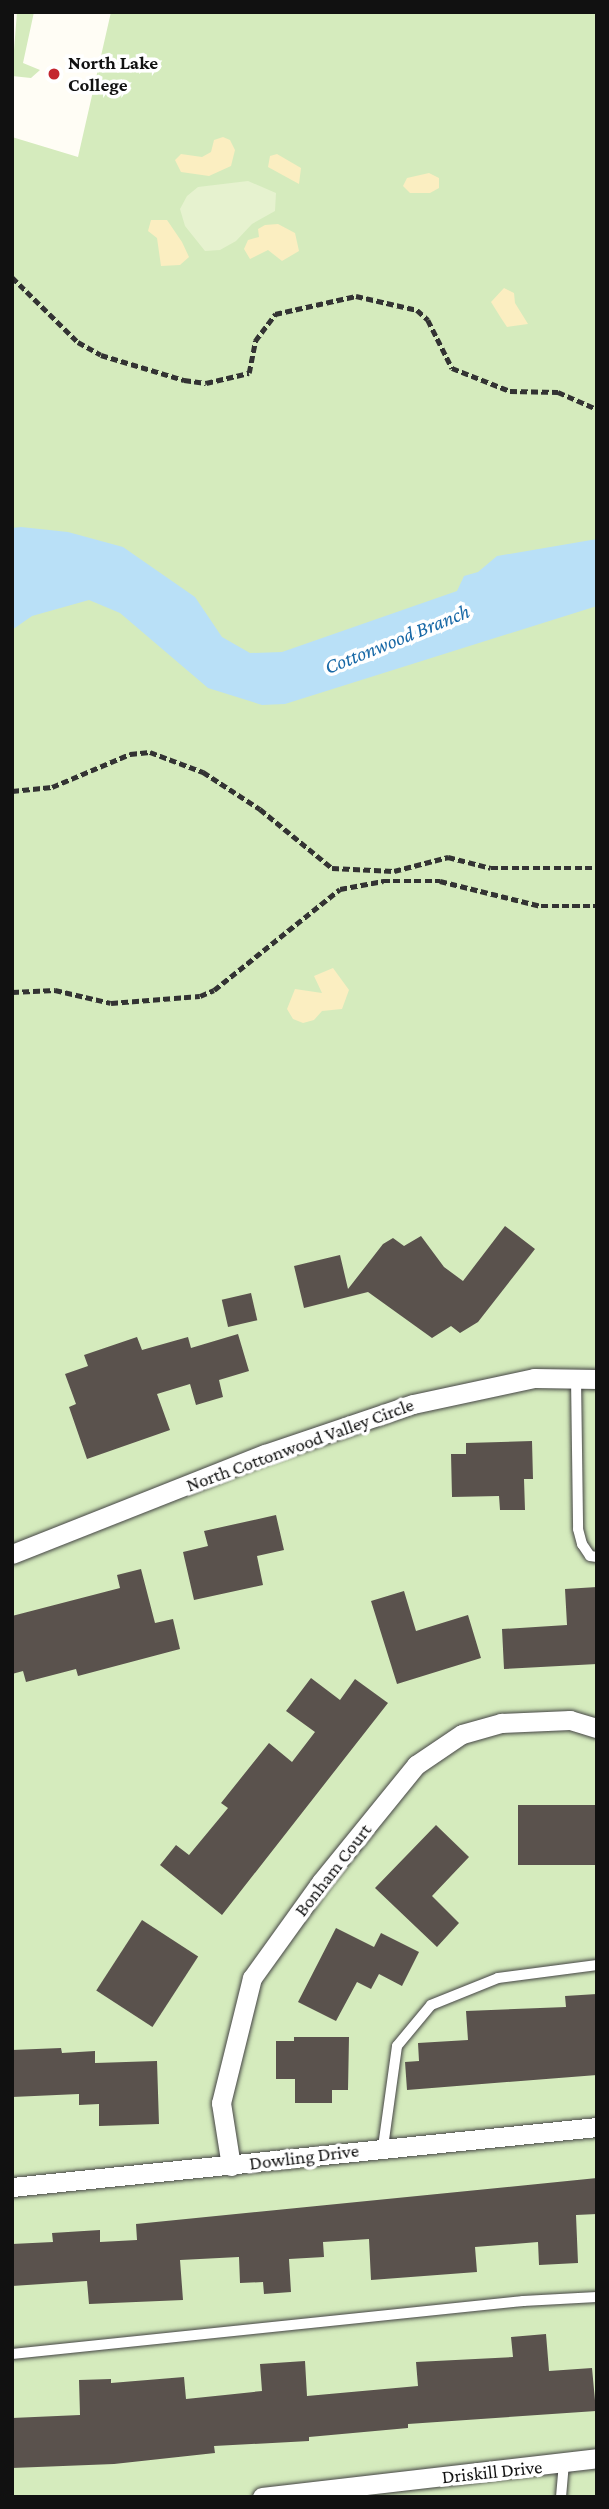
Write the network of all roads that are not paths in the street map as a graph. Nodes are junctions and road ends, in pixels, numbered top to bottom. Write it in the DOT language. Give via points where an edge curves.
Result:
graph roads {
  1 [pos="576,1377"];
  2 [pos="597,1379"];
  3 [pos="12,1554"];
  4 [pos="597,1557"];
  5 [pos="597,1728"];
  6 [pos="597,1965"];
  7 [pos="597,2127"];
  8 [pos="383,2147"];
  9 [pos="231,2166"];
  10 [pos="12,2187"];
  11 [pos="597,2297"];
  12 [pos="12,2354"];
  13 [pos="597,2458"];
  14 [pos="564,2464"];
  15 [pos="262,2497"];
  16 [pos="561,2497"];
  1 -- 2 [label="street, North Cottonwood Valley Circle"];
  1 -- 3 [label="street, North Cottonwood Valley Circle" via="488,1385 413,1404 265,1454"];
  1 -- 4 [label="lane" via="578,1529 590,1556"];
  5 -- 9 [label="street, Bonham Court" via="570,1720 501,1723 462,1734 416,1765 321,1882 252,1978 221,2102"];
  6 -- 8 [label="lane" via="498,1979 431,2005 397,2046"];
  7 -- 8 [label="street, Dowling Drive"];
  8 -- 9 [label="street, Dowling Drive"];
  9 -- 10 [label="street, Dowling Drive"];
  11 -- 12 [label="lane"];
  13 -- 14 [label="street, Driskill Drive"];
  14 -- 15 [label="street, Driskill Drive"];
  14 -- 16 [label="lane"];
}
